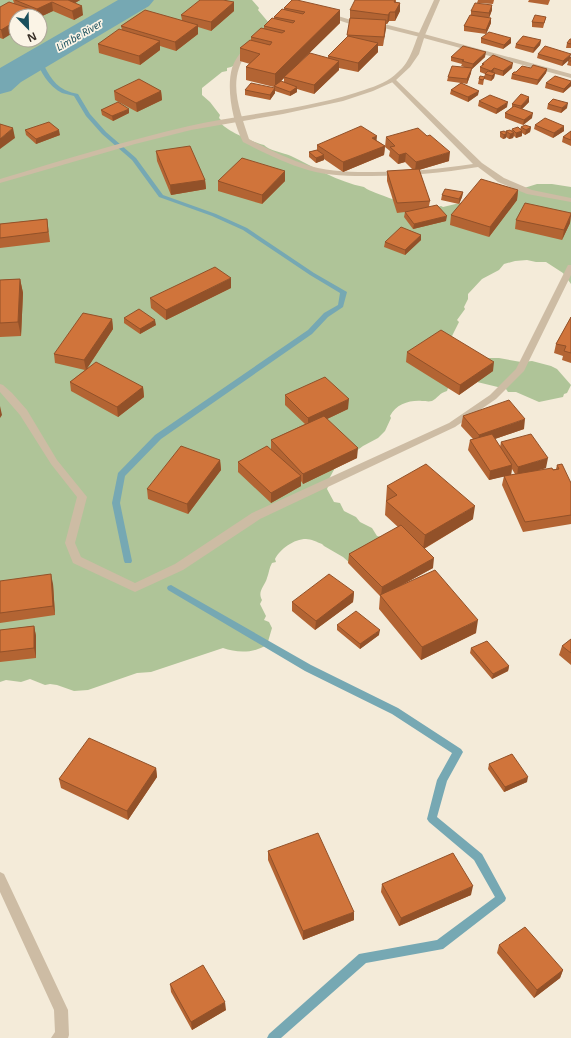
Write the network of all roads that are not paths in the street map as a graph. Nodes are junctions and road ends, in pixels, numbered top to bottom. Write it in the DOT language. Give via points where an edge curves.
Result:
graph roads {
  1 [pos="437,0"];
  2 [pos="324,14"];
  3 [pos="422,35"];
  4 [pos="257,38"];
  5 [pos="571,76"];
  6 [pos="393,80"];
  7 [pos="239,120"];
  8 [pos="480,165"];
  9 [pos="0,182"];
  10 [pos="571,200"];
  11 [pos="571,267"];
  12 [pos="0,387"];
  13 [pos="0,878"];
  14 [pos="58,1038"];
  1 -- 3 [label="street"];
  2 -- 3 [label="street" via="350,22 380,25"];
  3 -- 5 [label="street"];
  3 -- 6 [label="street" via="416,54"];
  4 -- 7 [label="street" via="241,54 234,68 234,94"];
  6 -- 7 [label="street" via="343,99"];
  6 -- 8 [label="street"];
  7 -- 8 [label="street" via="246,140 271,154 310,168 346,174 409,174"];
  7 -- 9 [label="street" via="191,128 107,148"];
  8 -- 10 [label="street" via="500,180 530,192"];
  11 -- 12 [label="street" via="520,371 493,397 452,425 256,516 179,567 135,588 77,560 70,543 82,497 54,462 38,433 9,394"];
  13 -- 14 [label="street" via="61,1010 62,1035"];
}
